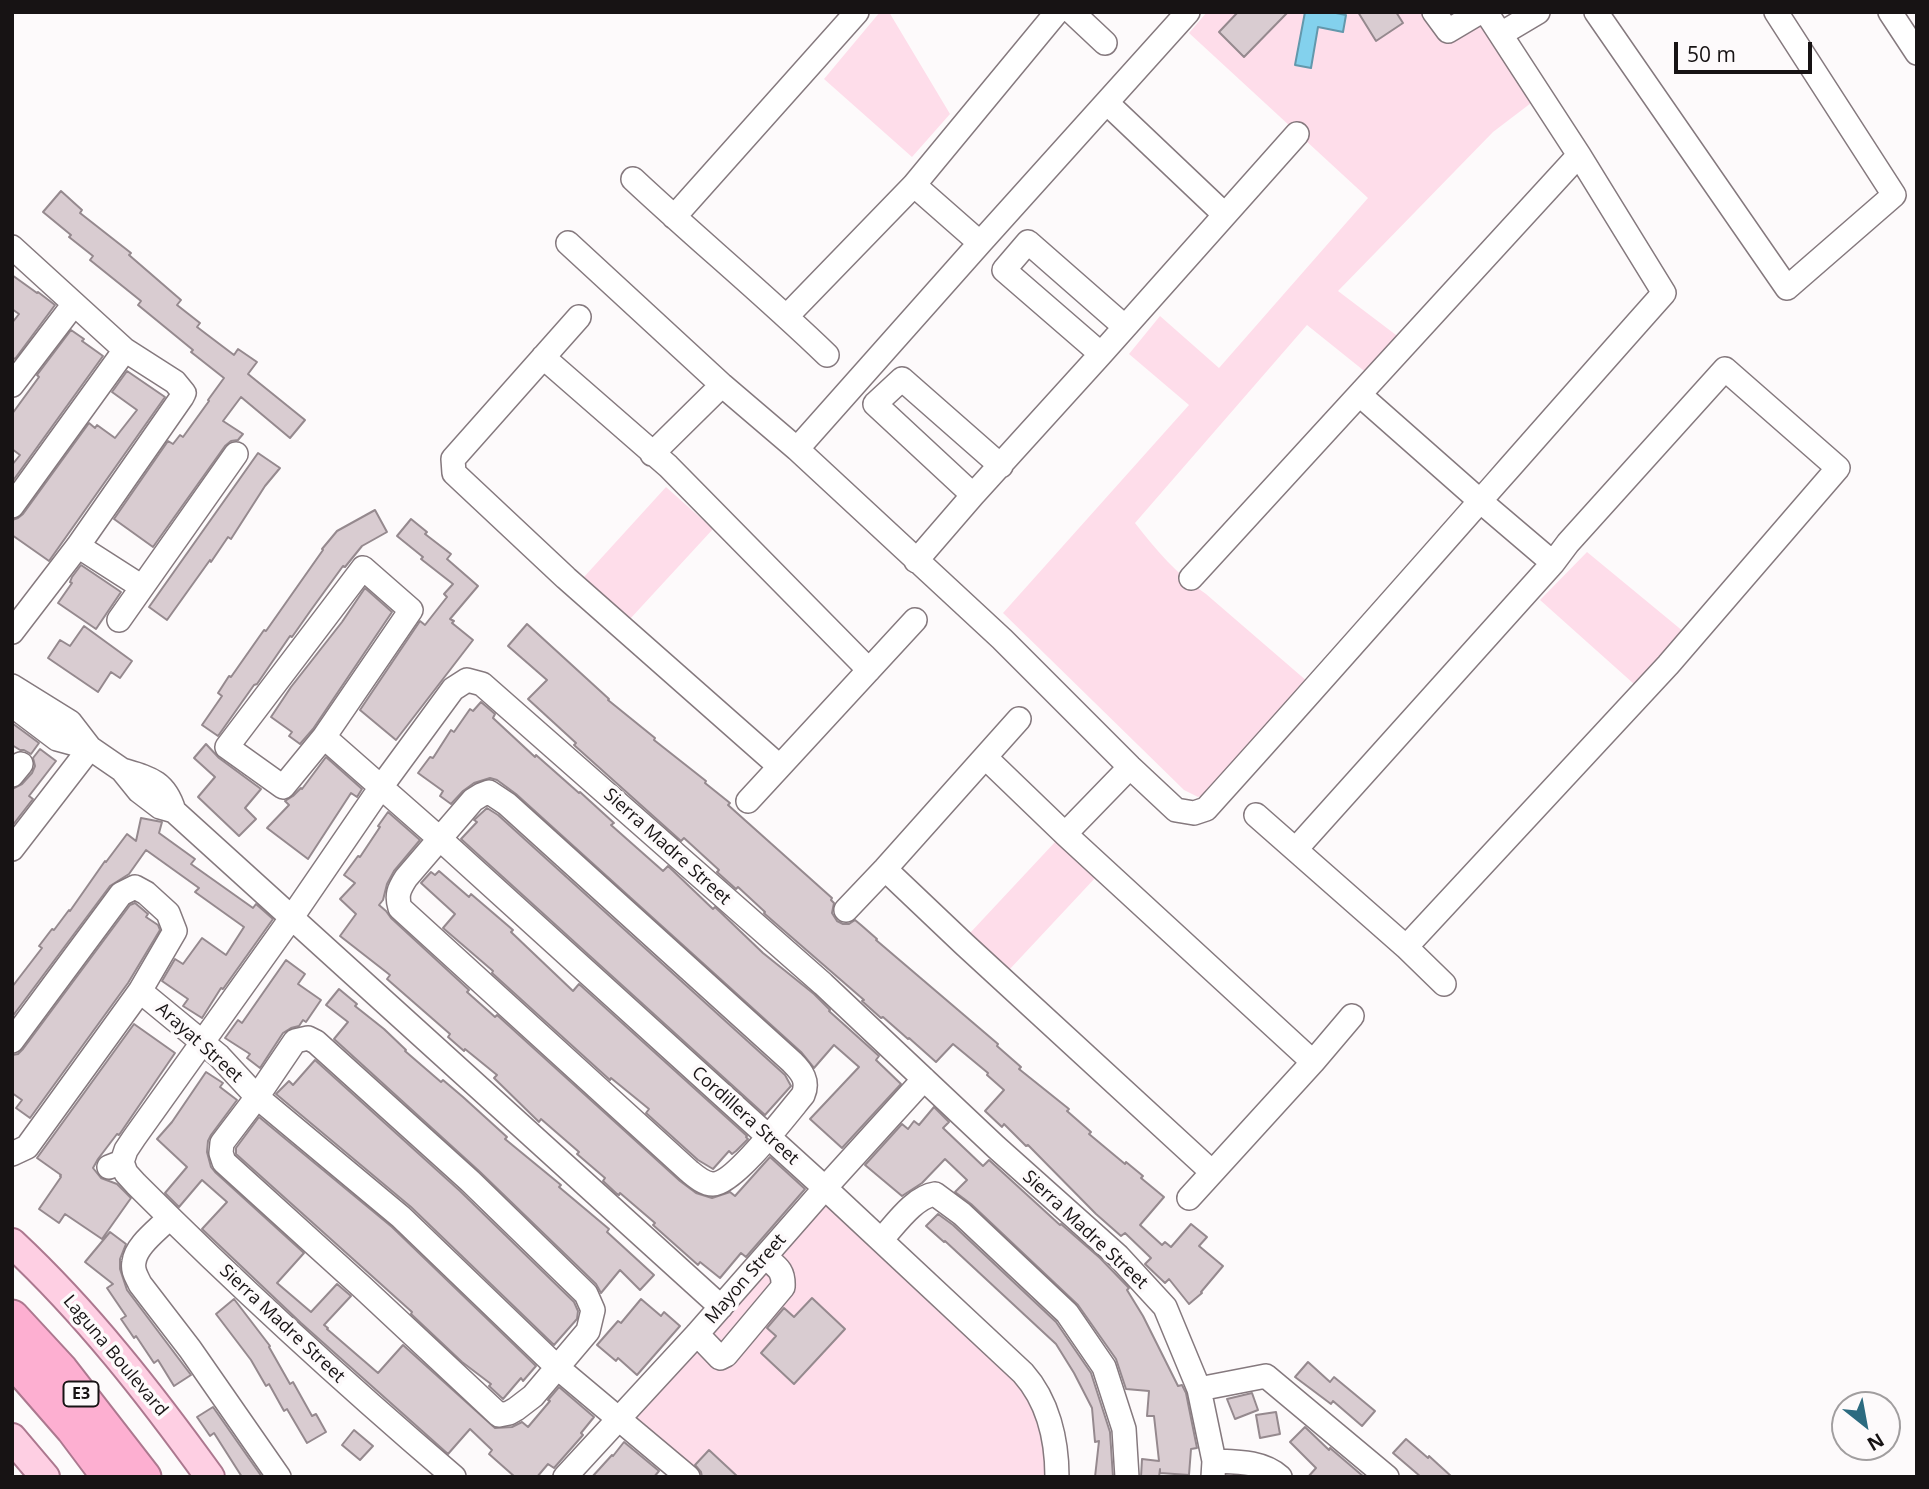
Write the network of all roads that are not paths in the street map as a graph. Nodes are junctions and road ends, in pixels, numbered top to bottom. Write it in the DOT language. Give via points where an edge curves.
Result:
graph roads {
  1 [pos="857,12"];
  2 [pos="1057,12"];
  3 [pos="1072,12"];
  4 [pos="1188,12"];
  5 [pos="1434,12"];
  6 [pos="1480,12"];
  7 [pos="1486,12"];
  8 [pos="1538,12"];
  9 [pos="1596,12"];
  10 [pos="1776,12"];
  11 [pos="1889,12"];
  12 [pos="1501,34"];
  13 [pos="1105,43"];
  14 [pos="1917,53"];
  15 [pos="1107,103"];
  16 [pos="1297,134"];
  17 [pos="1579,155"];
  18 [pos="633,179"];
  19 [pos="914,185"];
  20 [pos="1224,214"];
  21 [pos="674,217"];
  22 [pos="568,243"];
  23 [pos="980,243"];
  24 [pos="14,253"];
  25 [pos="74,304"];
  26 [pos="787,316"];
  27 [pos="579,317"];
  28 [pos="1125,327"];
  29 [pos="125,349"];
  30 [pos="1101,354"];
  31 [pos="827,355"];
  32 [pos="543,357"];
  33 [pos="12,385"];
  34 [pos="722,385"];
  35 [pos="1360,394"];
  36 [pos="797,449"];
  37 [pos="236,454"];
  38 [pos="652,454"];
  39 [pos="1001,466"];
  40 [pos="973,495"];
  41 [pos="1479,500"];
  42 [pos="12,506"];
  43 [pos="78,546"];
  44 [pos="916,561"];
  45 [pos="1553,563"];
  46 [pos="1191,578"];
  47 [pos="142,587"];
  48 [pos="17,617"];
  49 [pos="119,620"];
  50 [pos="915,620"];
  51 [pos="869,670"];
  52 [pos="12,686"];
  53 [pos="12,705"];
  54 [pos="1019,719"];
  55 [pos="64,731"];
  56 [pos="324,737"];
  57 [pos="90,748"];
  58 [pos="985,757"];
  59 [pos="779,766"];
  60 [pos="1130,767"];
  61 [pos="381,787"];
  62 [pos="748,801"];
  63 [pos="1256,816"];
  64 [pos="1065,834"];
  65 [pos="439,838"];
  66 [pos="12,849"];
  67 [pos="1296,849"];
  68 [pos="885,869"];
  69 [pos="846,910"];
  70 [pos="292,917"];
  71 [pos="1406,947"];
  72 [pos="1444,984"];
  73 [pos="140,991"];
  74 [pos="1352,1016"];
  75 [pos="12,1041"];
  76 [pos="203,1043"];
  77 [pos="1313,1062"];
  78 [pos="924,1079"];
  79 [pos="257,1097"];
  80 [pos="768,1136"];
  81 [pos="12,1154"];
  82 [pos="1212,1172"];
  83 [pos="825,1188"];
  84 [pos="1189,1198"];
  85 [pos="169,1218"];
  86 [pos="881,1240"];
  87 [pos="12,1243"];
  88 [pos="765,1257"];
  89 [pos="721,1307"];
  90 [pos="12,1317"];
  91 [pos="697,1334"];
  92 [pos="12,1359"];
  93 [pos="558,1368"];
  94 [pos="1199,1389"];
  95 [pos="618,1419"];
  96 [pos="12,1438"];
  97 [pos="1213,1469"];
  98 [pos="677,1473"];
  99 [pos="451,1476"];
  100 [pos="45,1477"];
  101 [pos="109,1477"];
  102 [pos="144,1477"];
  103 [pos="210,1477"];
  104 [pos="279,1477"];
  105 [pos="565,1477"];
  106 [pos="1057,1477"];
  107 [pos="1127,1477"];
  108 [pos="1280,1477"];
  109 [pos="1387,1477"];
  1 -- 21 [label="street"];
  2 -- 19 [label="street"];
  3 -- 13 [label="street"];
  4 -- 15 [label="street"];
  5 -- 6 [label="street" via="1448,32"];
  7 -- 12 [label="street"];
  8 -- 12 [label="street"];
  9 -- 10 [label="street" via="1787,288 1894,195"];
  11 -- 14 [label="street"];
  12 -- 17 [label="street"];
  15 -- 20 [label="street"];
  15 -- 23 [label="street"];
  16 -- 20 [label="street"];
  17 -- 35 [label="street"];
  17 -- 41 [label="street" via="1664,293"];
  18 -- 21 [label="street"];
  19 -- 23 [label="street"];
  19 -- 26 [label="street"];
  20 -- 28 [label="street"];
  21 -- 26 [label="street"];
  22 -- 34 [label="street"];
  23 -- 36 [label="street"];
  24 -- 25 [label="street"];
  25 -- 29 [label="street"];
  25 -- 33 [label="street"];
  26 -- 31 [label="street"];
  27 -- 32 [label="street"];
  28 -- 30 [label="street"];
  28 -- 30 [label="street" via="1028,242 1004,270"];
  29 -- 42 [label="street"];
  29 -- 43 [label="street" via="176,382 184,393"];
  30 -- 39 [label="street"];
  32 -- 38 [label="street"];
  32 -- 59 [label="street" via="453,459 454,474"];
  34 -- 36 [label="street"];
  34 -- 38 [label="street"];
  35 -- 41 [label="street"];
  35 -- 46 [label="street"];
  36 -- 44 [label="street"];
  37 -- 47 [label="street"];
  38 -- 51 [label="street"];
  39 -- 40 [label="street"];
  39 -- 40 [label="street" via="902,379 876,404"];
  40 -- 44 [label="street"];
  41 -- 45 [label="street"];
  41 -- 60 [label="street" via="1206,809 1194,813 1176,810"];
  43 -- 47 [label="street"];
  43 -- 48 [label="street"];
  44 -- 60 [label="street"];
  45 -- 67 [label="street"];
  45 -- 71 [label="street" via="1726,369 1838,468 1668,665"];
  47 -- 49 [label="street"];
  50 -- 51 [label="street"];
  51 -- 59 [label="street"];
  52 -- 55 [label="street"];
  53 -- 55 [label="street"];
  54 -- 58 [label="street"];
  55 -- 57 [label="street"];
  56 -- 56 [label="street" via="411,610 363,568 227,747 283,787"];
  56 -- 61 [label="street, Cordillera Street"];
  57 -- 66 [label="street"];
  57 -- 70 [label="street" via="122,770 160,807 174,811"];
  58 -- 64 [label="street"];
  58 -- 68 [label="street"];
  59 -- 62 [label="street"];
  60 -- 64 [label="street"];
  61 -- 65 [label="street, Cordillera Street"];
  61 -- 70 [label="street, Sierra Madre Street"];
  61 -- 78 [label="street, Sierra Madre Street" via="453,689 467,680 482,684"];
  63 -- 67 [label="street"];
  64 -- 77 [label="street"];
  65 -- 80 [label="street, Cordillera Street"];
  65 -- 80 [label="street" via="481,794 498,797 782,1052 800,1069 807,1087"];
  65 -- 80 [label="street" via="399,889 400,908 689,1171 713,1184 724,1181"];
  67 -- 71 [label="street"];
  68 -- 69 [label="street"];
  68 -- 82 [label="street"];
  70 -- 76 [label="street, Sierra Madre Street"];
  70 -- 89 [label="street"];
  71 -- 72 [label="street"];
  73 -- 75 [label="street" via="175,931 168,914 135,887 121,894"];
  73 -- 76 [label="street, Arayat Street"];
  73 -- 81 [label="street" via="27,1147"];
  74 -- 77 [label="street"];
  76 -- 79 [label="street, Arayat Street"];
  76 -- 85 [label="street, Sierra Madre Street" via="115,1164"];
  77 -- 82 [label="street"];
  78 -- 83 [label="street, Mayon Street"];
  78 -- 94 [label="street, Sierra Madre Street" via="1118,1256 1166,1307"];
  79 -- 93 [label="street" via="401,1217"];
  79 -- 93 [label="street" via="222,1143 224,1162 499,1415 526,1402"];
  79 -- 93 [label="street" via="295,1041 308,1038 316,1042 586,1294 593,1310 588,1331"];
  80 -- 83 [label="street, Cordillera Street"];
  82 -- 84 [label="street"];
  83 -- 86 [label="street, Cordillera Street"];
  83 -- 88 [label="street, Mayon Street"];
  85 -- 99 [label="street, Sierra Madre Street" via="290,1334"];
  85 -- 104 [label="street" via="136,1254 134,1273"];
  86 -- 106 [label="street, Cordillera Street" via="1033,1384 1054,1435"];
  86 -- 107 [label="street" via="919,1200 934,1194 1067,1313 1104,1367 1124,1429"];
  87 -- 103 [label="main road, Laguna Boulevard" via="103,1338"];
  88 -- 89 [label="street, Mayon Street"];
  88 -- 91 [label="street" via="784,1276 783,1287 726,1355 720,1358"];
  89 -- 91 [label="street, Mayon Street"];
  90 -- 102 [label="highway, E3" via="61,1370"];
  91 -- 95 [label="street, Mayon Street"];
  92 -- 101 [label="highway, E3"];
  93 -- 95 [label="street"];
  94 -- 97 [label="street, Sierra Madre Street"];
  94 -- 109 [label="street" via="1266,1376"];
  95 -- 98 [label="street"];
  95 -- 105 [label="street, Mayon Street"];
  96 -- 100 [label="main road"];
  97 -- 108 [label="street" via="1246,1463"];
}
